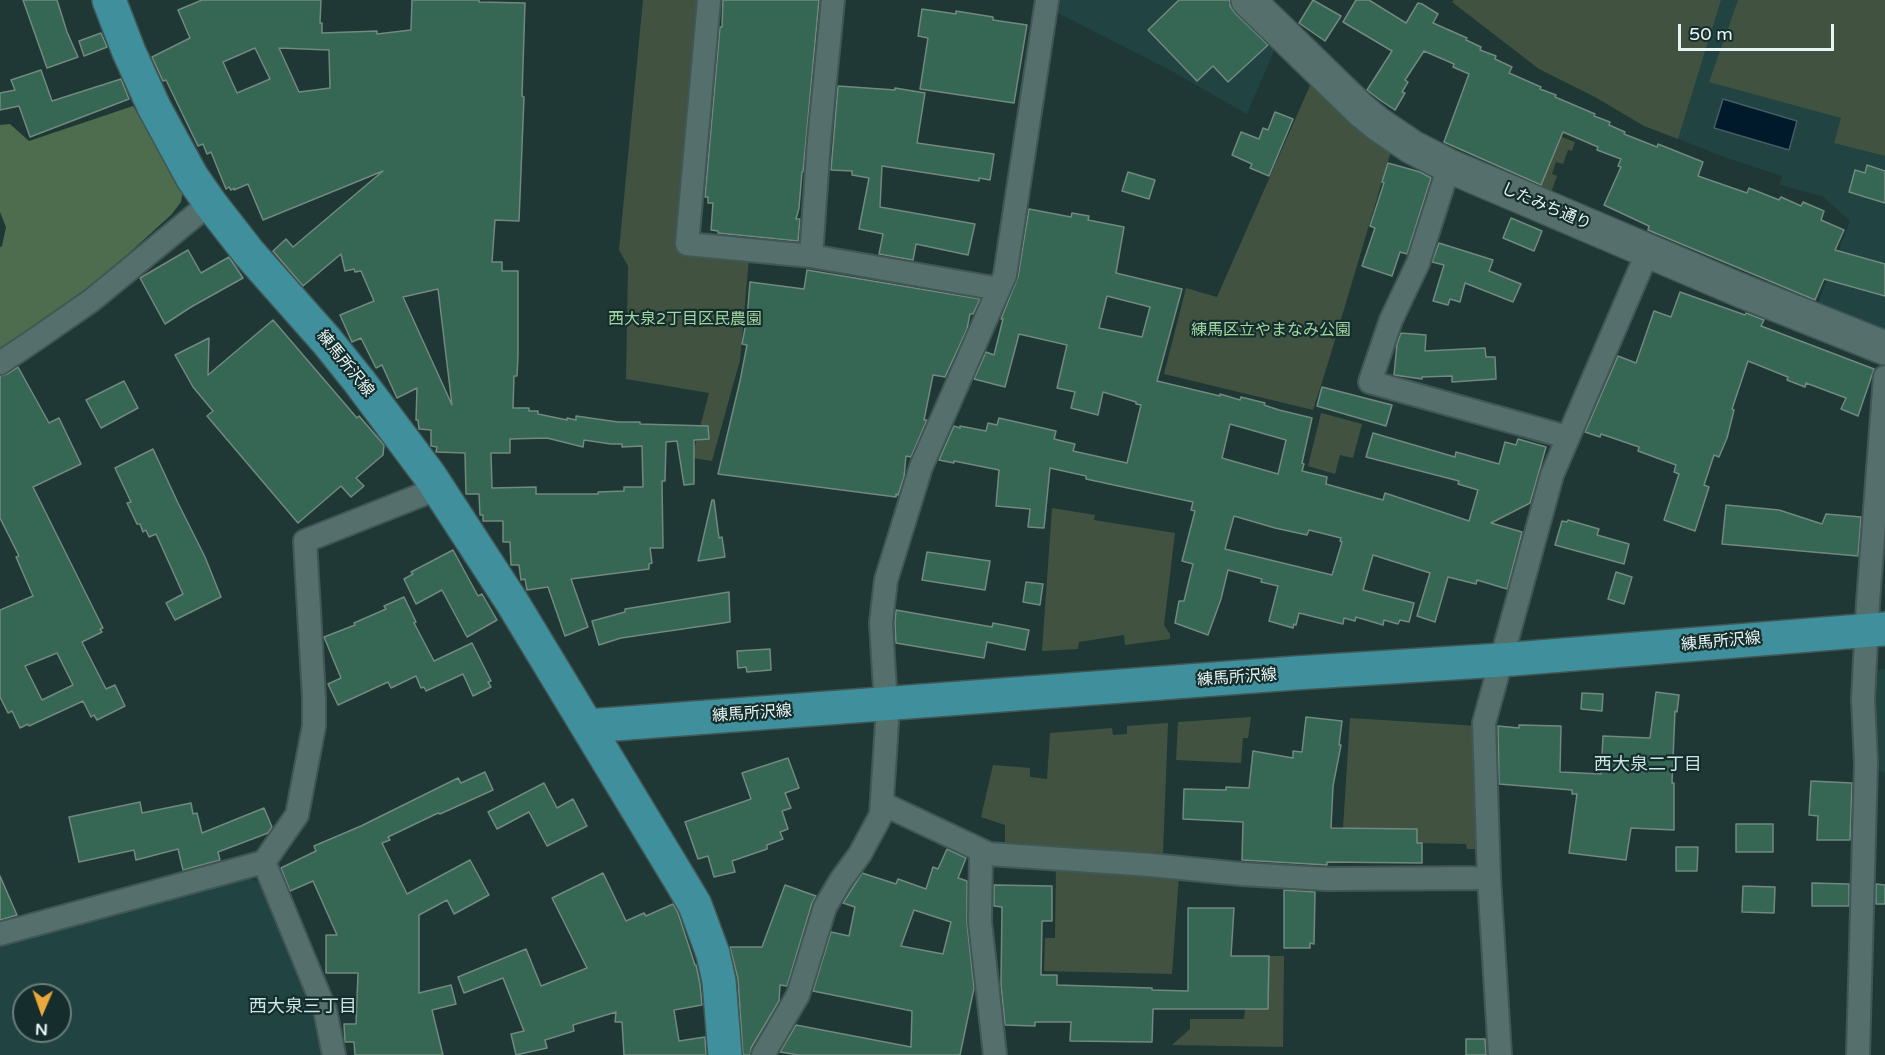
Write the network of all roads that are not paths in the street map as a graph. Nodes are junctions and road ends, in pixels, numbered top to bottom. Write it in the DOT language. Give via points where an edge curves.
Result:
graph roads {
  1 [pos="109,0"];
  2 [pos="709,0"];
  3 [pos="833,0"];
  4 [pos="1047,0"];
  5 [pos="1248,0"];
  6 [pos="1449,166"];
  7 [pos="210,203"];
  8 [pos="1648,251"];
  9 [pos="811,256"];
  10 [pos="999,289"];
  11 [pos="1885,348"];
  12 [pos="0,363"];
  13 [pos="1885,377"];
  14 [pos="1567,437"];
  15 [pos="439,488"];
  16 [pos="1876,630"];
  17 [pos="1501,660"];
  18 [pos="885,704"];
  19 [pos="588,726"];
  20 [pos="883,804"];
  21 [pos="981,852"];
  22 [pos="264,862"];
  23 [pos="1489,878"];
  24 [pos="0,934"];
  25 [pos="334,1055"];
  26 [pos="725,1055"];
  27 [pos="763,1055"];
  28 [pos="995,1055"];
  29 [pos="1500,1055"];
  30 [pos="1858,1055"];
  1 -- 7 [label="main road, 練馬所沢線" via="154,107"];
  2 -- 9 [label="street" via="687,244"];
  3 -- 9 [label="street"];
  4 -- 10 [label="street" via="1005,275"];
  5 -- 6 [label="street, したみち通り" via="1378,124"];
  6 -- 8 [label="street, したみち通り"];
  6 -- 14 [label="street" via="1418,263 1391,320 1370,382"];
  7 -- 12 [label="street" via="92,300"];
  7 -- 15 [label="main road, 練馬所沢線" via="326,340"];
  8 -- 11 [label="street, したみち通り"];
  8 -- 14 [label="street"];
  9 -- 10 [label="street"];
  10 -- 18 [label="street" via="921,467 886,580 881,623"];
  13 -- 16 [label="street"];
  14 -- 17 [label="street" via="1552,475"];
  15 -- 19 [label="main road, 練馬所沢線"];
  15 -- 22 [label="street" via="304,541 314,726 297,815"];
  16 -- 17 [label="main road, 練馬所沢線"];
  16 -- 30 [label="street" via="1863,709 1866,764"];
  17 -- 18 [label="main road, 練馬所沢線"];
  17 -- 23 [label="street" via="1484,723"];
  18 -- 19 [label="main road, 練馬所沢線"];
  18 -- 20 [label="street"];
  19 -- 26 [label="main road, 練馬所沢線" via="682,882 705,929 719,981"];
  20 -- 21 [label="street"];
  20 -- 27 [label="street" via="860,854 825,907 798,995"];
  21 -- 23 [label="street" via="1327,879"];
  21 -- 28 [label="street" via="980,922"];
  22 -- 24 [label="street"];
  22 -- 25 [label="street" via="325,1010"];
  23 -- 29 [label="street"];
}
